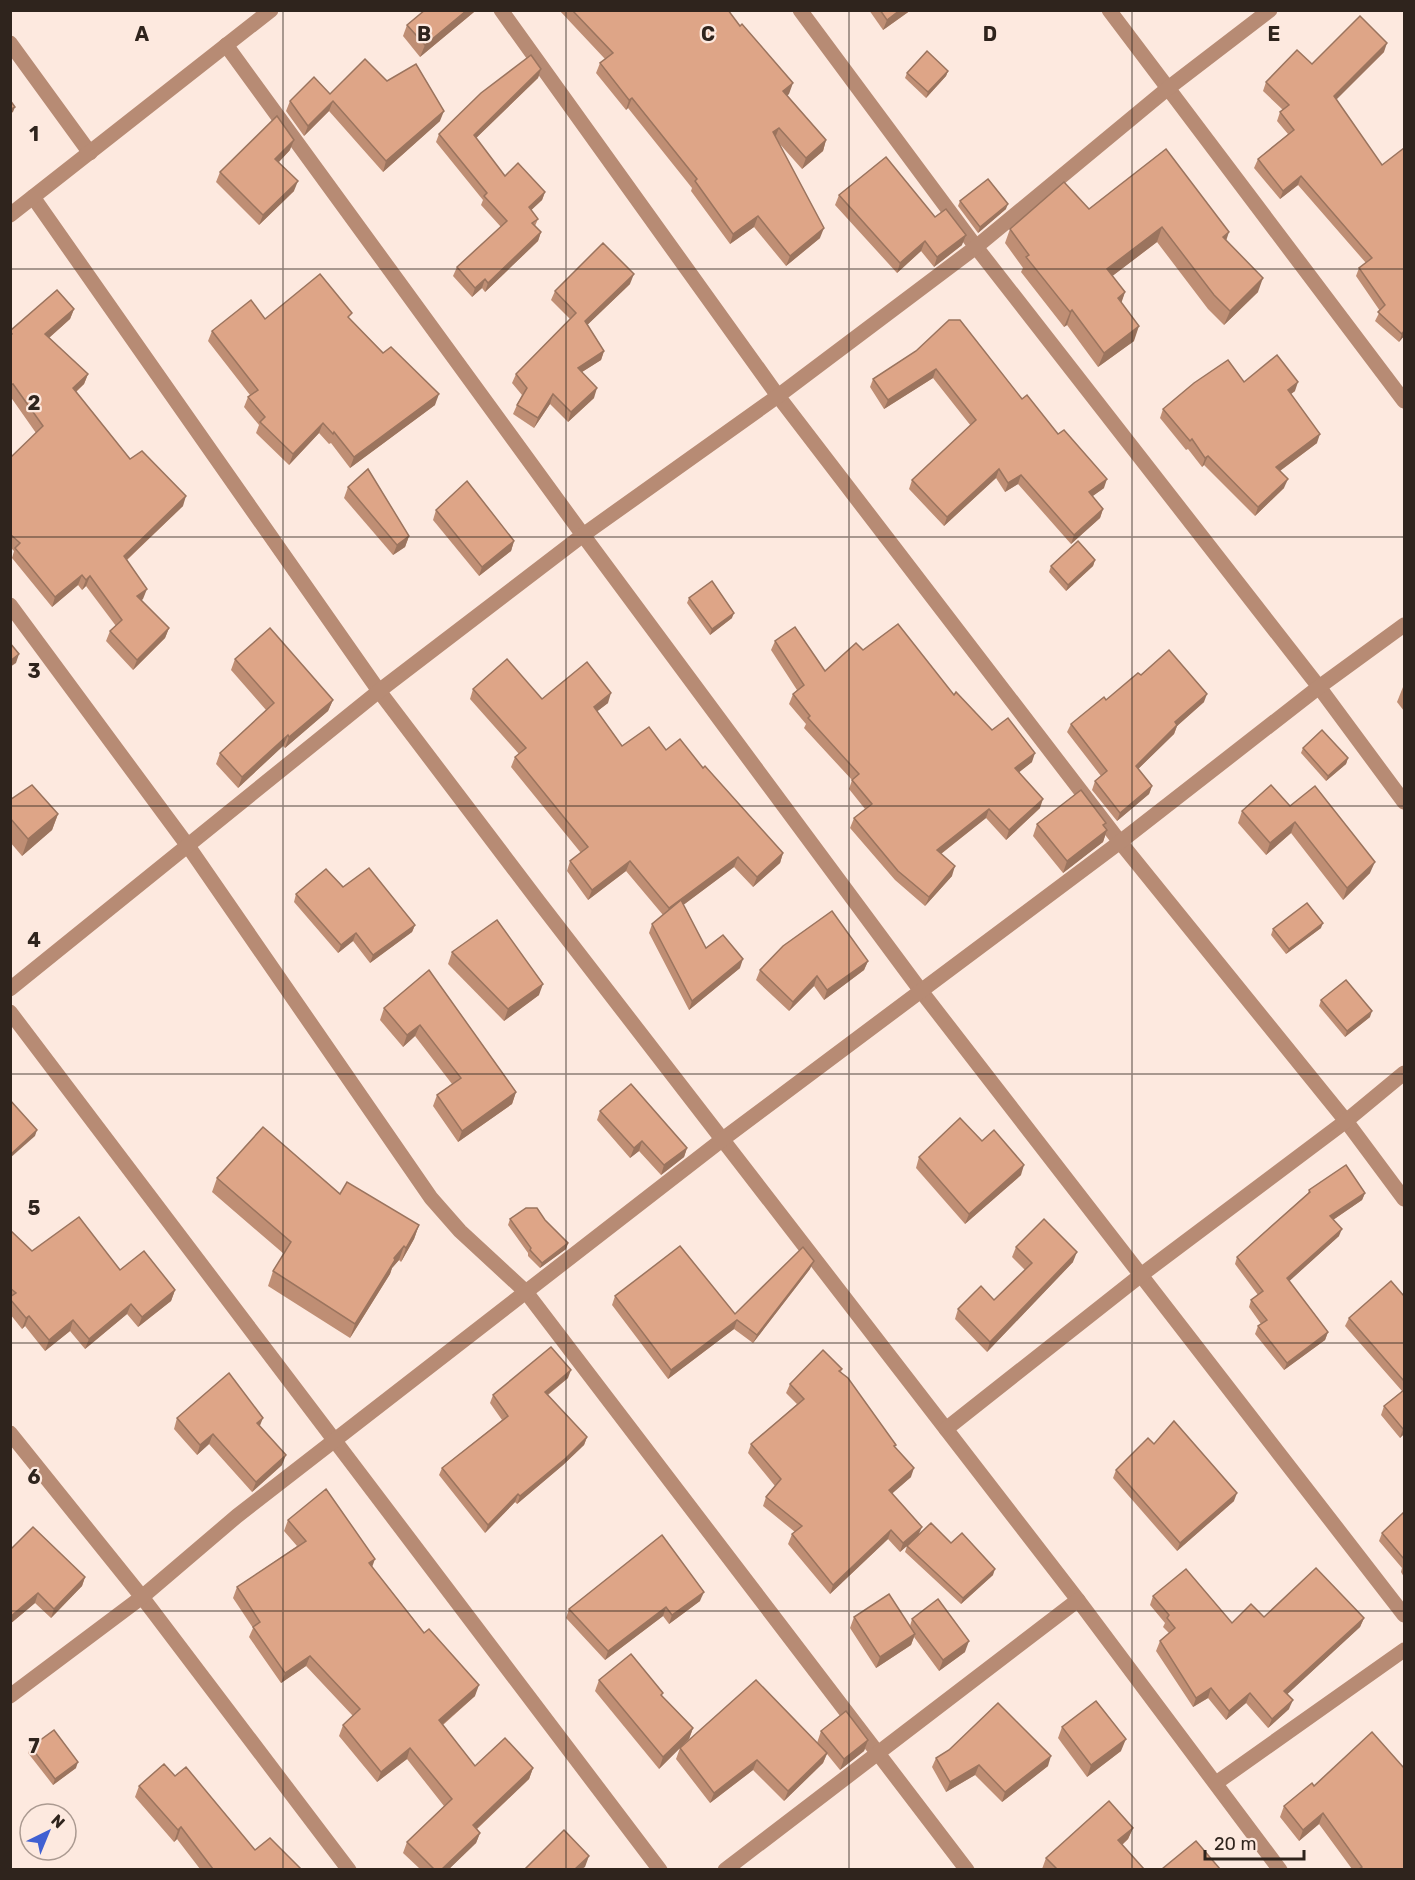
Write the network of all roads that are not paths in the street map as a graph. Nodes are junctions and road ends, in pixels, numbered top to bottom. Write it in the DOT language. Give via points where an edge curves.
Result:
graph roads {
  1 [pos="271,10"];
  2 [pos="501,10"];
  3 [pos="800,10"];
  4 [pos="1109,10"];
  5 [pos="1270,10"];
  6 [pos="10,43"];
  7 [pos="226,45"];
  8 [pos="1167,89"];
  9 [pos="90,153"];
  10 [pos="33,197"];
  11 [pos="10,214"];
  12 [pos="976,247"];
  13 [pos="778,396"];
  14 [pos="1404,401"];
  15 [pos="583,535"];
  16 [pos="10,605"];
  17 [pos="1404,625"];
  18 [pos="1319,687"];
  19 [pos="379,691"];
  20 [pos="1404,802"];
  21 [pos="1120,842"];
  22 [pos="188,846"];
  23 [pos="10,989"];
  24 [pos="921,991"];
  25 [pos="10,1012"];
  26 [pos="1404,1073"];
  27 [pos="1346,1121"];
  28 [pos="723,1139"];
  29 [pos="1404,1199"];
  30 [pos="1141,1275"];
  31 [pos="526,1292"];
  32 [pos="946,1429"];
  33 [pos="10,1432"];
  34 [pos="334,1440"];
  35 [pos="142,1598"];
  36 [pos="1078,1600"];
  37 [pos="1404,1615"];
  38 [pos="1404,1650"];
  39 [pos="10,1696"];
  40 [pos="878,1752"];
  41 [pos="1216,1783"];
  42 [pos="349,1869"];
  43 [pos="660,1869"];
  44 [pos="725,1869"];
  45 [pos="967,1869"];
  46 [pos="1280,1869"];
  1 -- 7 [label="street"];
  2 -- 13 [label="street"];
  3 -- 12 [label="street"];
  4 -- 8 [label="street"];
  5 -- 8 [label="street"];
  6 -- 9 [label="street"];
  7 -- 9 [label="street"];
  7 -- 15 [label="street"];
  8 -- 12 [label="street"];
  8 -- 14 [label="street"];
  9 -- 10 [label="street"];
  10 -- 11 [label="street"];
  10 -- 19 [label="street"];
  12 -- 13 [label="street"];
  12 -- 18 [label="street"];
  13 -- 15 [label="street"];
  13 -- 21 [label="street"];
  15 -- 19 [label="street"];
  15 -- 24 [label="street"];
  16 -- 22 [label="street"];
  17 -- 18 [label="street"];
  18 -- 20 [label="street"];
  18 -- 21 [label="street"];
  19 -- 22 [label="street"];
  19 -- 28 [label="street"];
  21 -- 24 [label="street"];
  21 -- 27 [label="street"];
  22 -- 23 [label="street"];
  22 -- 31 [label="street" via="431,1198 460,1231"];
  24 -- 28 [label="street"];
  24 -- 30 [label="street"];
  25 -- 34 [label="street"];
  26 -- 27 [label="street"];
  27 -- 29 [label="street"];
  27 -- 30 [label="street"];
  28 -- 31 [label="street"];
  28 -- 32 [label="street"];
  30 -- 32 [label="street"];
  30 -- 37 [label="street"];
  31 -- 34 [label="street"];
  31 -- 40 [label="street"];
  32 -- 36 [label="street"];
  33 -- 35 [label="street"];
  34 -- 35 [label="street"];
  34 -- 43 [label="street"];
  35 -- 39 [label="street"];
  35 -- 42 [label="street"];
  36 -- 40 [label="street"];
  36 -- 41 [label="street"];
  38 -- 41 [label="street"];
  40 -- 44 [label="street"];
  40 -- 45 [label="street"];
  41 -- 46 [label="street"];
}
